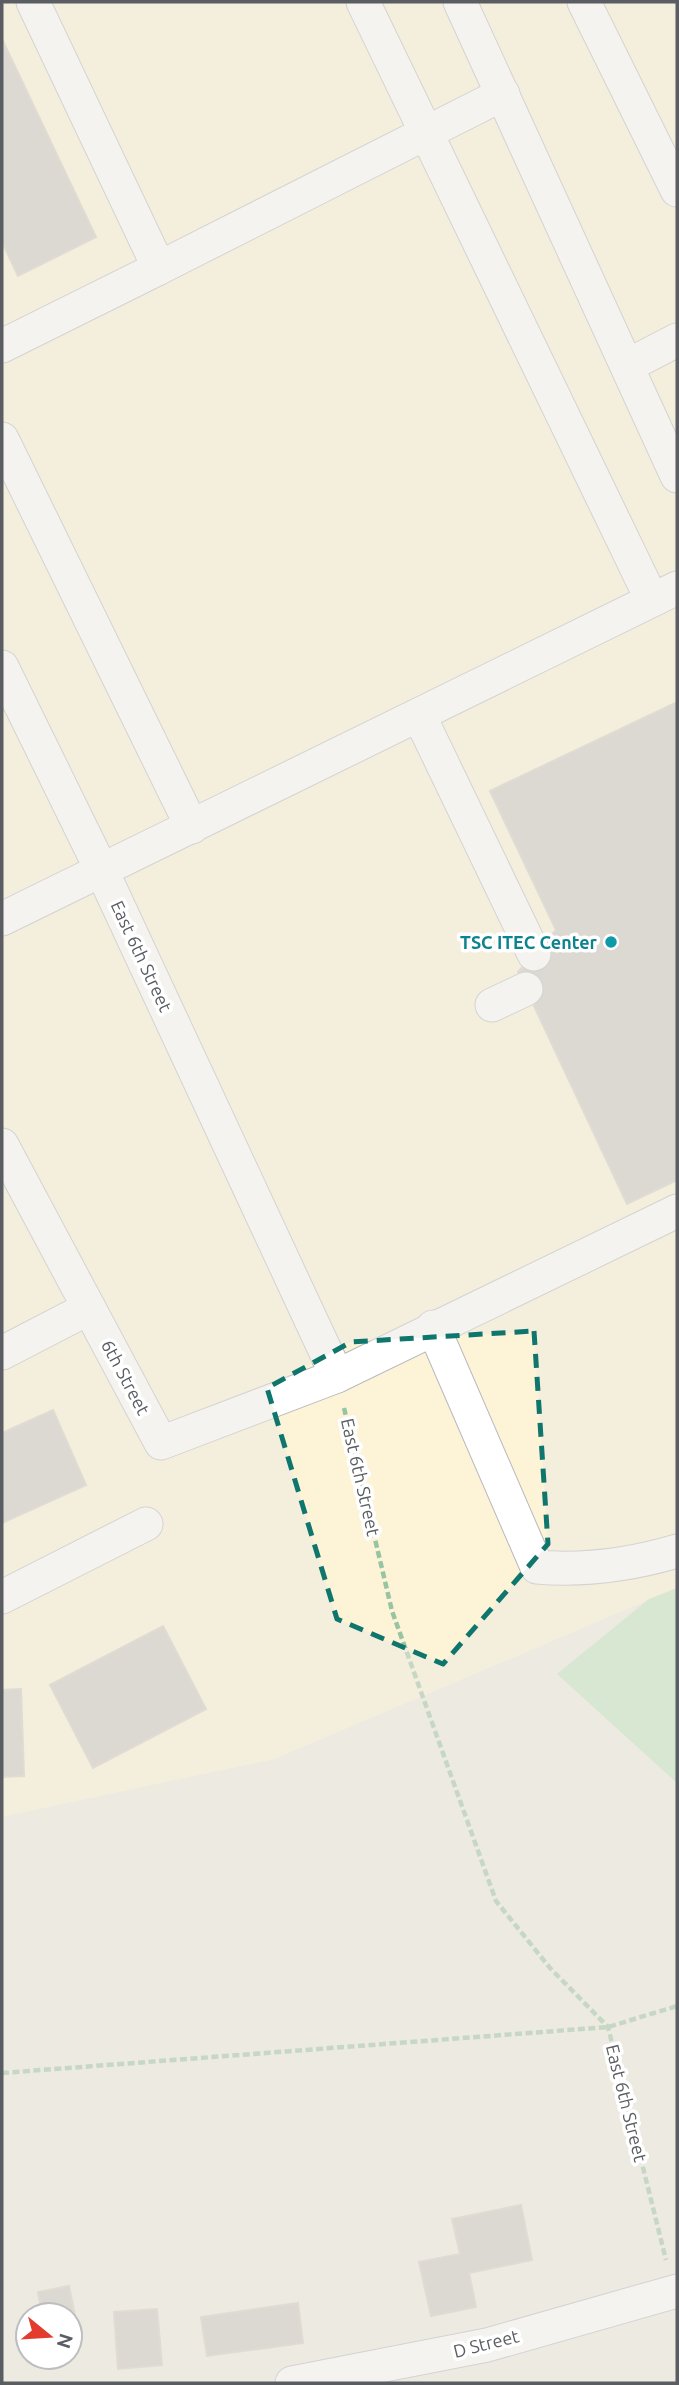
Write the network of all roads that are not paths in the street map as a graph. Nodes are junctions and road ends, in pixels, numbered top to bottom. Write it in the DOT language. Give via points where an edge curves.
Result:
graph roads {
  1 [pos="33,2"];
  2 [pos="363,2"];
  3 [pos="460,2"];
  4 [pos="584,2"];
  5 [pos="503,94"];
  6 [pos="428,131"];
  7 [pos="677,190"];
  8 [pos="159,268"];
  9 [pos="677,340"];
  10 [pos="2,346"];
  11 [pos="627,366"];
  12 [pos="2,439"];
  13 [pos="677,476"];
  14 [pos="665,594"];
  15 [pos="2,667"];
  16 [pos="419,715"];
  17 [pos="192,827"];
  18 [pos="102,871"];
  19 [pos="2,919"];
  20 [pos="534,954"];
  21 [pos="526,989"];
  22 [pos="492,1005"];
  23 [pos="2,1145"];
  24 [pos="677,1211"];
  25 [pos="89,1308"];
  26 [pos="433,1327"];
  27 [pos="2,1353"];
  28 [pos="337,1376"];
  29 [pos="146,1524"];
  30 [pos="677,1551"];
  31 [pos="2,1597"];
  32 [pos="676,2292"];
  33 [pos="292,2383"];
  1 -- 8 [label="street"];
  2 -- 6 [label="street"];
  3 -- 5 [label="street"];
  4 -- 7 [label="street"];
  5 -- 6 [label="street"];
  5 -- 11 [label="street"];
  6 -- 8 [label="street"];
  6 -- 14 [label="street"];
  8 -- 10 [label="street"];
  9 -- 11 [label="street"];
  11 -- 13 [label="street"];
  12 -- 17 [label="street"];
  14 -- 16 [label="street"];
  15 -- 18 [label="street, East 6th Street"];
  16 -- 17 [label="street"];
  16 -- 20 [label="street"];
  17 -- 18 [label="street"];
  18 -- 19 [label="street"];
  18 -- 28 [label="street, East 6th Street"];
  21 -- 22 [label="street"];
  23 -- 25 [label="street, 6th Street"];
  24 -- 26 [label="street"];
  25 -- 27 [label="street"];
  25 -- 28 [label="street, 6th Street" via="161,1443"];
  26 -- 28 [label="street"];
  26 -- 30 [label="street" via="537,1567 579,1570 634,1563"];
  29 -- 31 [label="street"];
  32 -- 33 [label="street, D Street" via="487,2345"];
}
